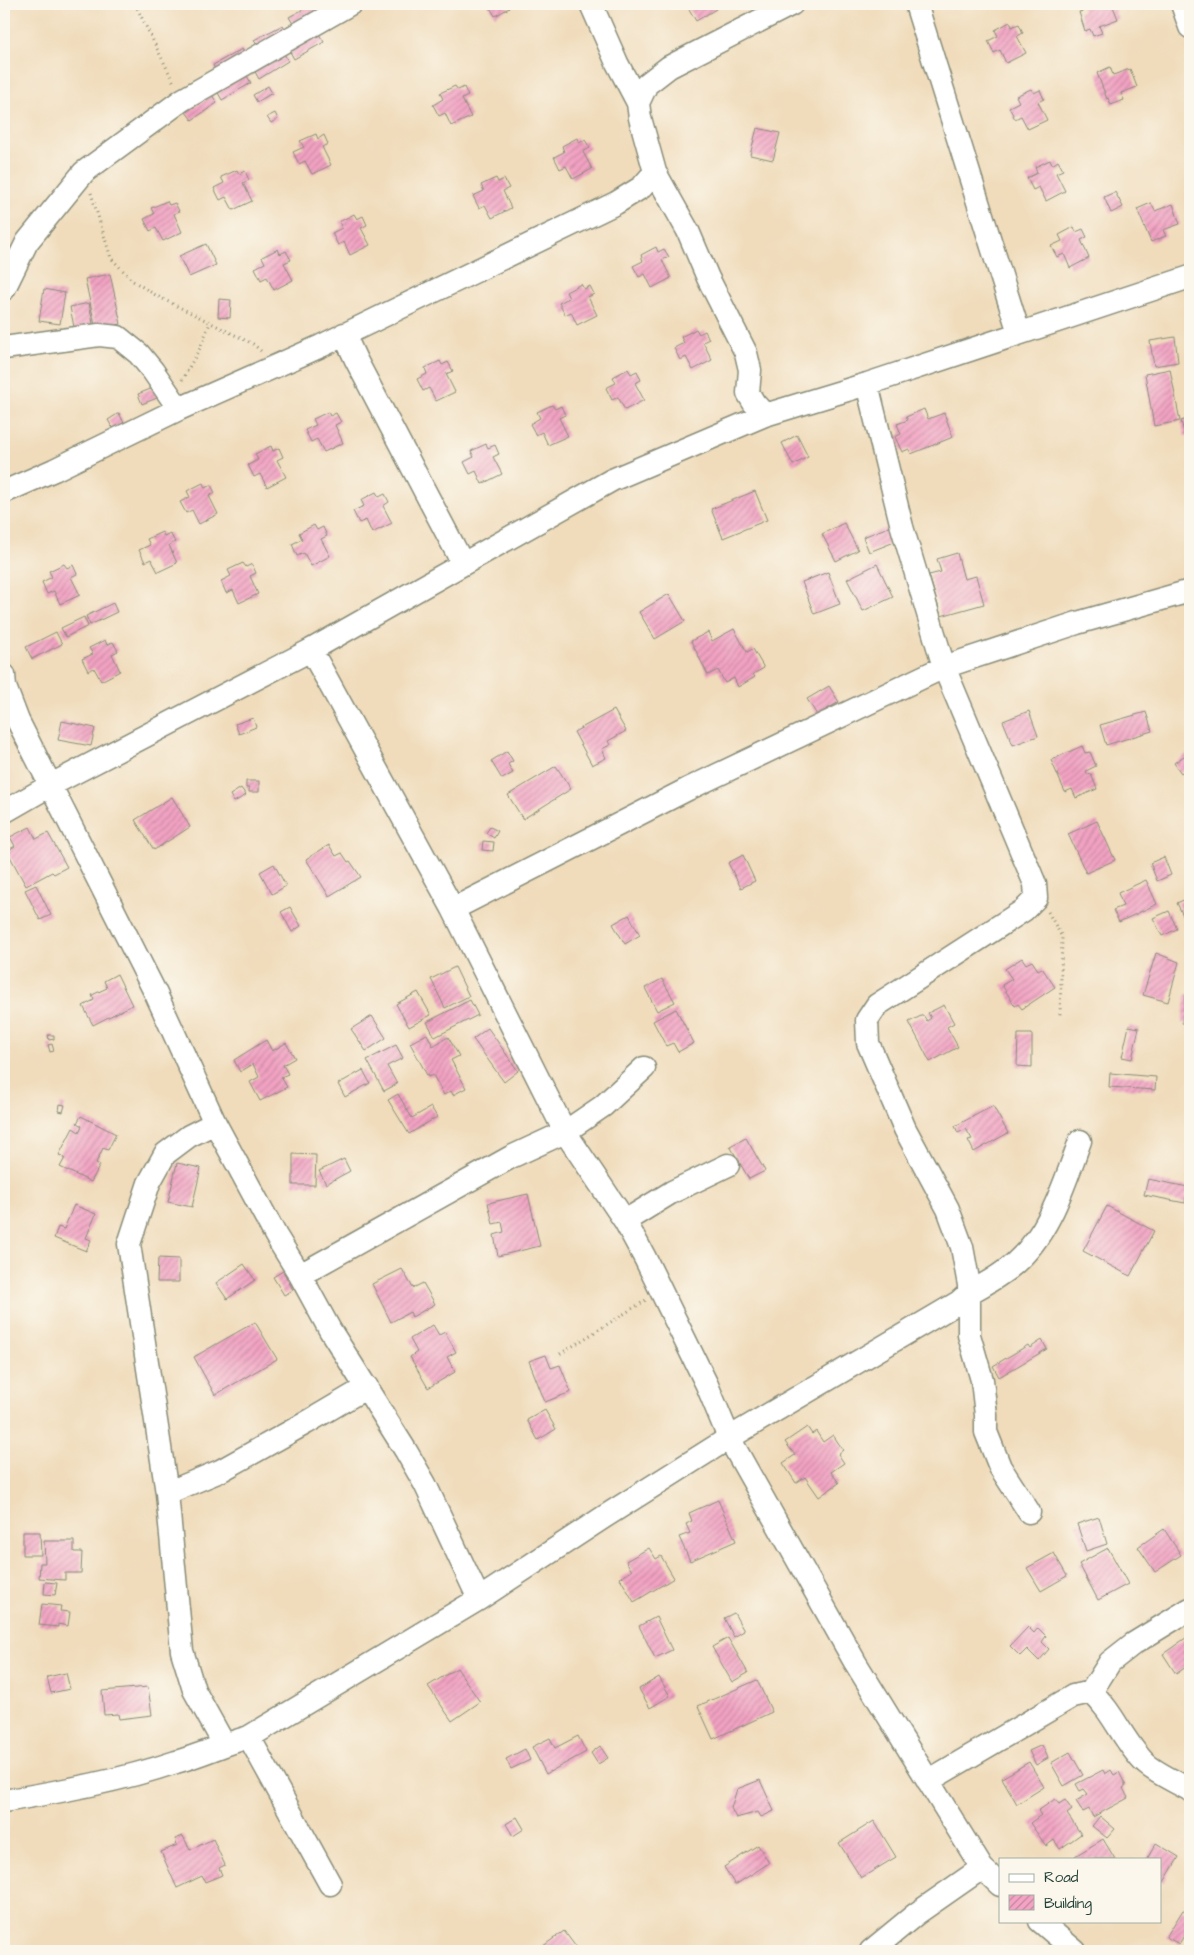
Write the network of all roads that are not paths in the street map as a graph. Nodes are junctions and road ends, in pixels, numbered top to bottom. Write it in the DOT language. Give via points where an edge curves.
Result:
graph roads {
  1 [pos="350,4"];
  2 [pos="591,4"];
  3 [pos="792,4"];
  4 [pos="916,4"];
  5 [pos="1182,4"];
  6 [pos="1190,27"];
  7 [pos="638,103"];
  8 [pos="654,172"];
  9 [pos="1190,277"];
  10 [pos="4,289"];
  11 [pos="1019,333"];
  12 [pos="344,334"];
  13 [pos="4,348"];
  14 [pos="867,384"];
  15 [pos="175,403"];
  16 [pos="765,415"];
  17 [pos="4,492"];
  18 [pos="463,564"];
  19 [pos="1190,591"];
  20 [pos="311,650"];
  21 [pos="944,667"];
  22 [pos="4,675"];
  23 [pos="50,785"];
  24 [pos="4,812"];
  25 [pos="453,909"];
  26 [pos="644,1068"];
  27 [pos="215,1123"];
  28 [pos="565,1132"];
  29 [pos="1080,1141"];
  30 [pos="728,1164"];
  31 [pos="625,1221"];
  32 [pos="300,1275"];
  33 [pos="968,1293"];
  34 [pos="367,1387"];
  35 [pos="729,1438"];
  36 [pos="167,1493"];
  37 [pos="1028,1512"];
  38 [pos="480,1599"];
  39 [pos="1190,1608"];
  40 [pos="1091,1692"];
  41 [pos="249,1737"];
  42 [pos="224,1744"];
  43 [pos="928,1781"];
  44 [pos="1190,1790"];
  45 [pos="4,1801"];
  46 [pos="982,1868"];
  47 [pos="330,1884"];
  48 [pos="999,1884"];
  49 [pos="1041,1922"];
  50 [pos="871,1951"];
  51 [pos="1075,1951"];
  1 -- 10 [label="street" via="182,100 84,172 27,242"];
  2 -- 7 [label="street"];
  3 -- 7 [label="street" via="669,67 648,84"];
  4 -- 11 [label="street"];
  5 -- 6 [label="street"];
  7 -- 8 [label="street"];
  8 -- 12 [label="street" via="642,187 616,203"];
  8 -- 16 [label="street" via="688,231 746,353 750,370 748,393"];
  9 -- 11 [label="street"];
  11 -- 14 [label="street"];
  12 -- 15 [label="street" via="277,365"];
  12 -- 18 [label="street"];
  13 -- 15 [label="street" via="99,335 118,337 139,354"];
  14 -- 16 [label="street"];
  14 -- 21 [label="street" via="902,527"];
  15 -- 17 [label="street" via="54,470"];
  16 -- 18 [label="street" via="612,480"];
  18 -- 20 [label="street"];
  19 -- 21 [label="street" via="1076,623"];
  20 -- 23 [label="street"];
  20 -- 25 [label="street"];
  21 -- 25 [label="street" via="688,789"];
  21 -- 33 [label="street" via="1035,884 1036,898 1024,910 877,1005 867,1020 868,1043 905,1129 951,1216 962,1247"];
  22 -- 23 [label="street" via="18,721"];
  23 -- 24 [label="street"];
  23 -- 27 [label="street" via="156,994"];
  25 -- 28 [label="street"];
  26 -- 28 [label="street" via="603,1106"];
  27 -- 32 [label="street"];
  27 -- 36 [label="street" via="189,1136 165,1154 149,1183 129,1244"];
  28 -- 31 [label="street"];
  28 -- 32 [label="street" via="511,1156"];
  29 -- 33 [label="street" via="1056,1205 1038,1236 1015,1264"];
  30 -- 31 [label="street" via="672,1192"];
  31 -- 35 [label="street" via="661,1290"];
  32 -- 34 [label="street"];
  33 -- 35 [label="street" via="959,1302"];
  33 -- 37 [label="street" via="969,1335 982,1380 986,1432 1000,1467"];
  34 -- 36 [label="street" via="220,1470"];
  34 -- 38 [label="street" via="425,1484"];
  35 -- 38 [label="street"];
  35 -- 43 [label="street" via="855,1662"];
  36 -- 42 [label="street" via="182,1650 194,1690"];
  38 -- 41 [label="street"];
  39 -- 40 [label="street" via="1110,1662"];
  40 -- 43 [label="street" via="1073,1696"];
  40 -- 44 [label="street" via="1101,1700 1126,1741 1146,1764"];
  41 -- 42 [label="street"];
  41 -- 47 [label="street"];
  42 -- 45 [label="street" via="176,1762 86,1786"];
  43 -- 46 [label="street"];
  46 -- 48 [label="street"];
  46 -- 50 [label="street" via="916,1914"];
  49 -- 51 [label="street"];
}
